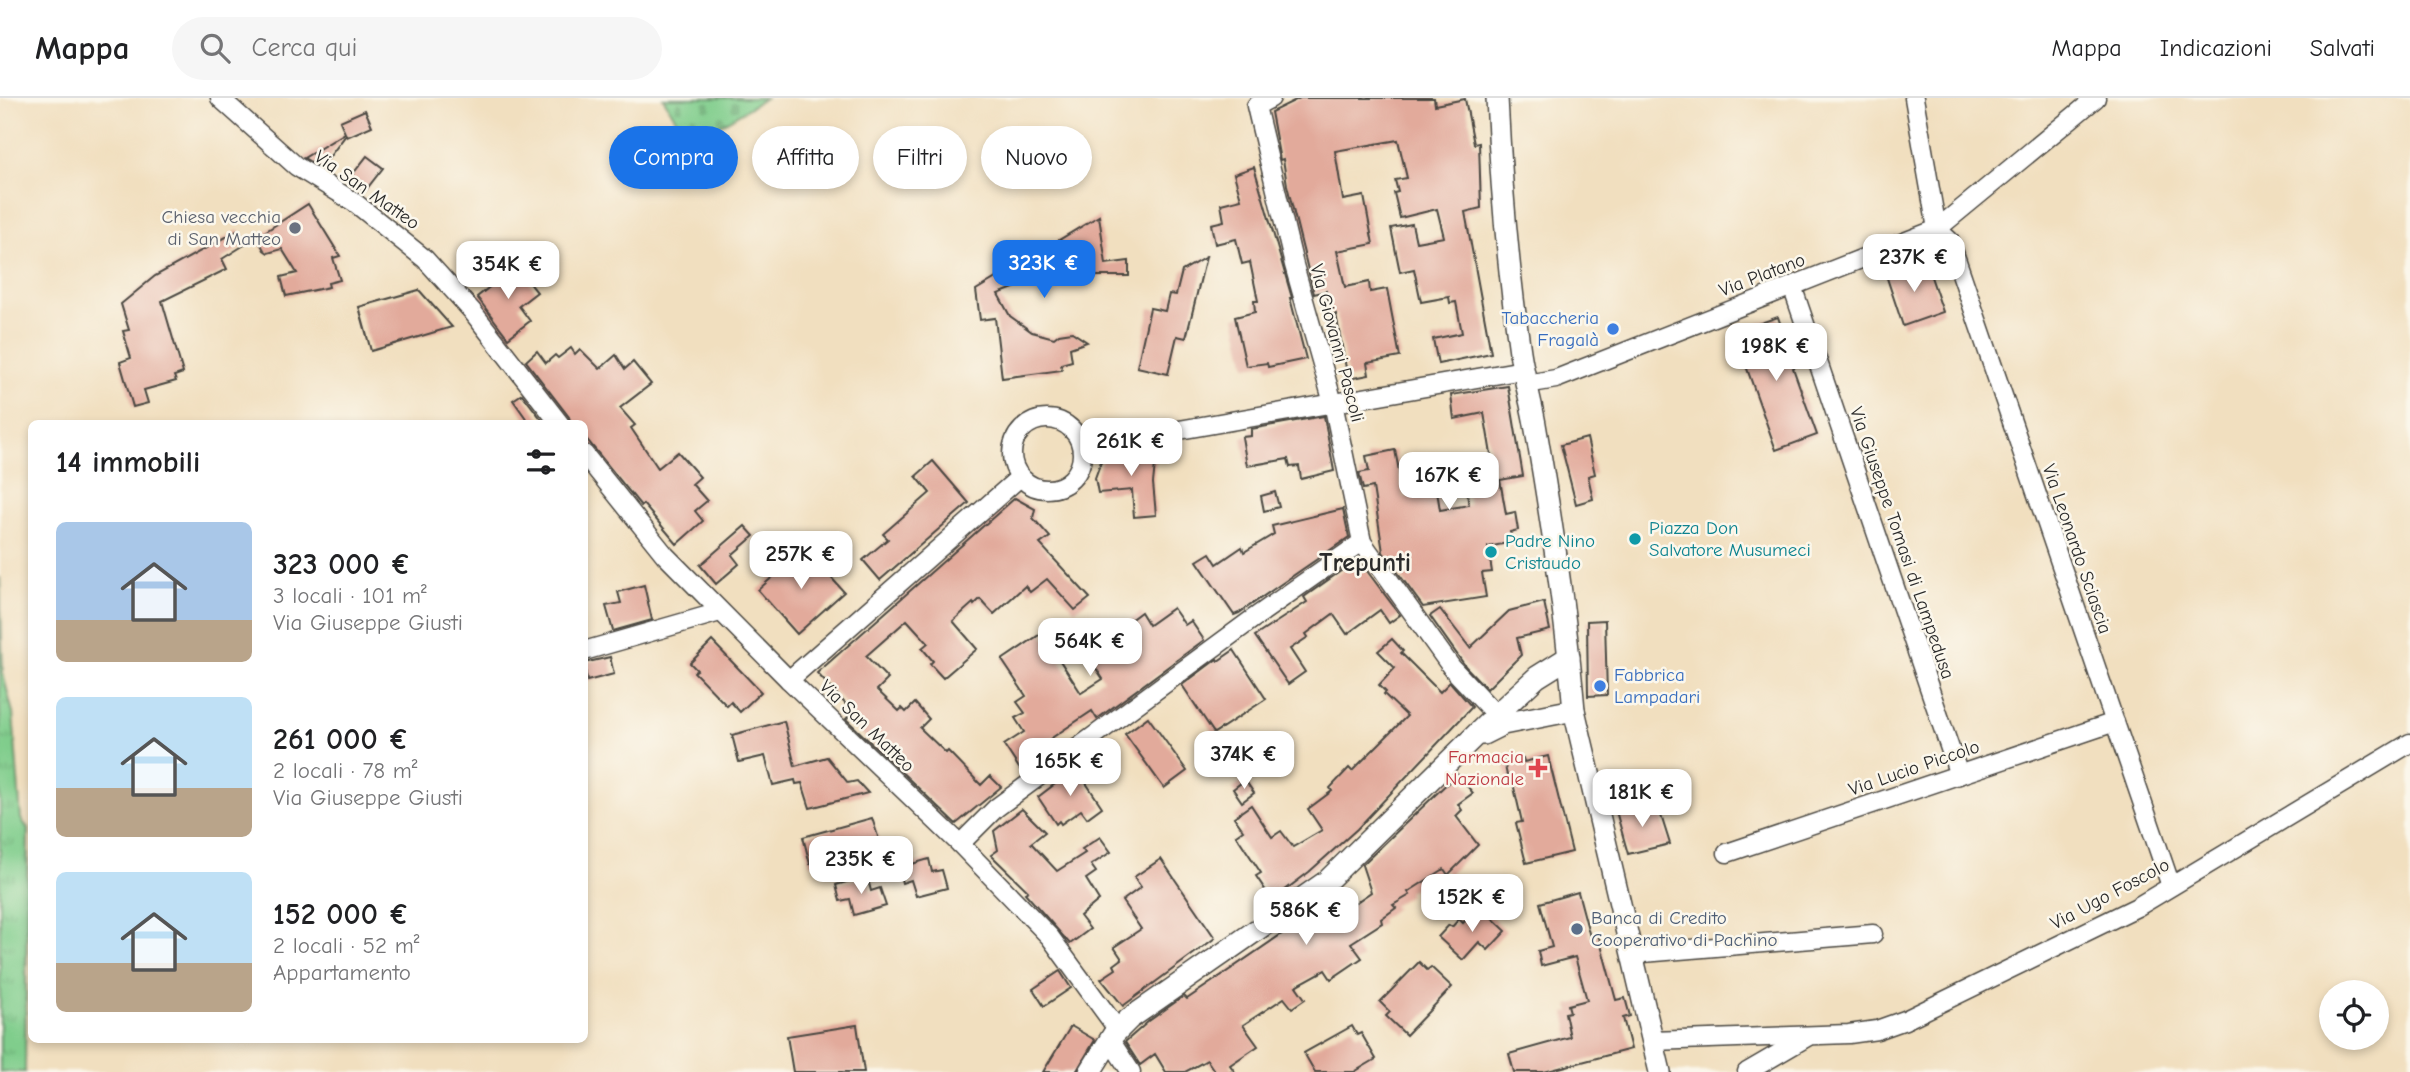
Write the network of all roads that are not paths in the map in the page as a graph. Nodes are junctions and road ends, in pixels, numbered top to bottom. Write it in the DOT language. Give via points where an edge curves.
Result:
graph roads {
  1 [pos="220,98"];
  2 [pos="1497,98"];
  3 [pos="1914,98"];
  4 [pos="2096,98"];
  5 [pos="1263,102"];
  6 [pos="1937,229"];
  7 [pos="1792,286"];
  8 [pos="1525,377"];
  9 [pos="1333,403"];
  10 [pos="557,420"];
  11 [pos="1082,447"];
  12 [pos="588,459"];
  13 [pos="1020,477"];
  14 [pos="1362,542"];
  15 [pos="720,612"];
  16 [pos="588,650"];
  17 [pos="1569,657"];
  18 [pos="789,680"];
  19 [pos="1574,710"];
  20 [pos="1496,715"];
  21 [pos="2115,722"];
  22 [pos="1475,738"];
  23 [pos="2410,743"];
  24 [pos="1959,775"];
  25 [pos="960,844"];
  26 [pos="1727,853"];
  27 [pos="2171,886"];
  28 [pos="1872,934"];
  29 [pos="1631,954"];
  30 [pos="1114,1035"];
  31 [pos="1811,1035"];
  32 [pos="1652,1041"];
  33 [pos="1090,1072"];
  34 [pos="1131,1072"];
  35 [pos="1660,1072"];
  36 [pos="1747,1072"];
  1 -- 10 [label="street, Via San Matteo" via="296,166 354,202 425,259"];
  2 -- 8 [label="main road" via="1506,240"];
  3 -- 6 [label="street"];
  4 -- 6 [label="street, Via Platano"];
  5 -- 9 [label="street, Via Giovanni Pascoli" via="1294,265"];
  6 -- 7 [label="street, Via Platano"];
  6 -- 21 [label="street, Via Leonardo Sciascia" via="1950,241"];
  7 -- 8 [label="street, Via Platano" via="1556,379"];
  7 -- 24 [label="street, Via Giuseppe Tomasi di Lampedusa"];
  8 -- 9 [label="street, Via Platano"];
  8 -- 17 [label="main road"];
  9 -- 11 [label="street, Via Platano"];
  9 -- 14 [label="street, Via Giovanni Pascoli"];
  11 -- 13 [label="street" via="1077,474 1063,486 1044,489"];
  11 -- 13 [label="street" via="1074,431 1059,421 1032,422 1018,434 1012,451"];
  12 -- 15 [label="street, Via San Matteo" via="665,555"];
  13 -- 18 [label="street"];
  14 -- 20 [label="street, Via Giovanni Pascoli" via="1452,668"];
  14 -- 25 [label="street" via="996,808"];
  15 -- 16 [label="street"];
  15 -- 18 [label="street, Via San Matteo"];
  17 -- 19 [label="main road"];
  17 -- 20 [label="main road" via="1537,677"];
  18 -- 25 [label="street, Via San Matteo"];
  19 -- 22 [label="main road" via="1503,724"];
  19 -- 29 [label="main road"];
  20 -- 22 [label="main road"];
  21 -- 24 [label="street, Via Lucio Piccolo"];
  21 -- 27 [label="street, Via Leonardo Sciascia"];
  22 -- 30 [label="main road" via="1327,881 1129,1019"];
  23 -- 27 [label="street, Via Ugo Foscolo"];
  24 -- 26 [label="street, Via Lucio Piccolo"];
  25 -- 30 [label="street, Via San Matteo" via="1050,937"];
  27 -- 31 [label="street, Via Ugo Foscolo" via="1905,1020 1877,1030"];
  28 -- 29 [label="street"];
  29 -- 32 [label="main road"];
  30 -- 33 [label="main road"];
  30 -- 34 [label="street, Via San Matteo"];
  31 -- 32 [label="street, Via Ugo Foscolo"];
  31 -- 36 [label="street"];
  32 -- 35 [label="main road"];
}
